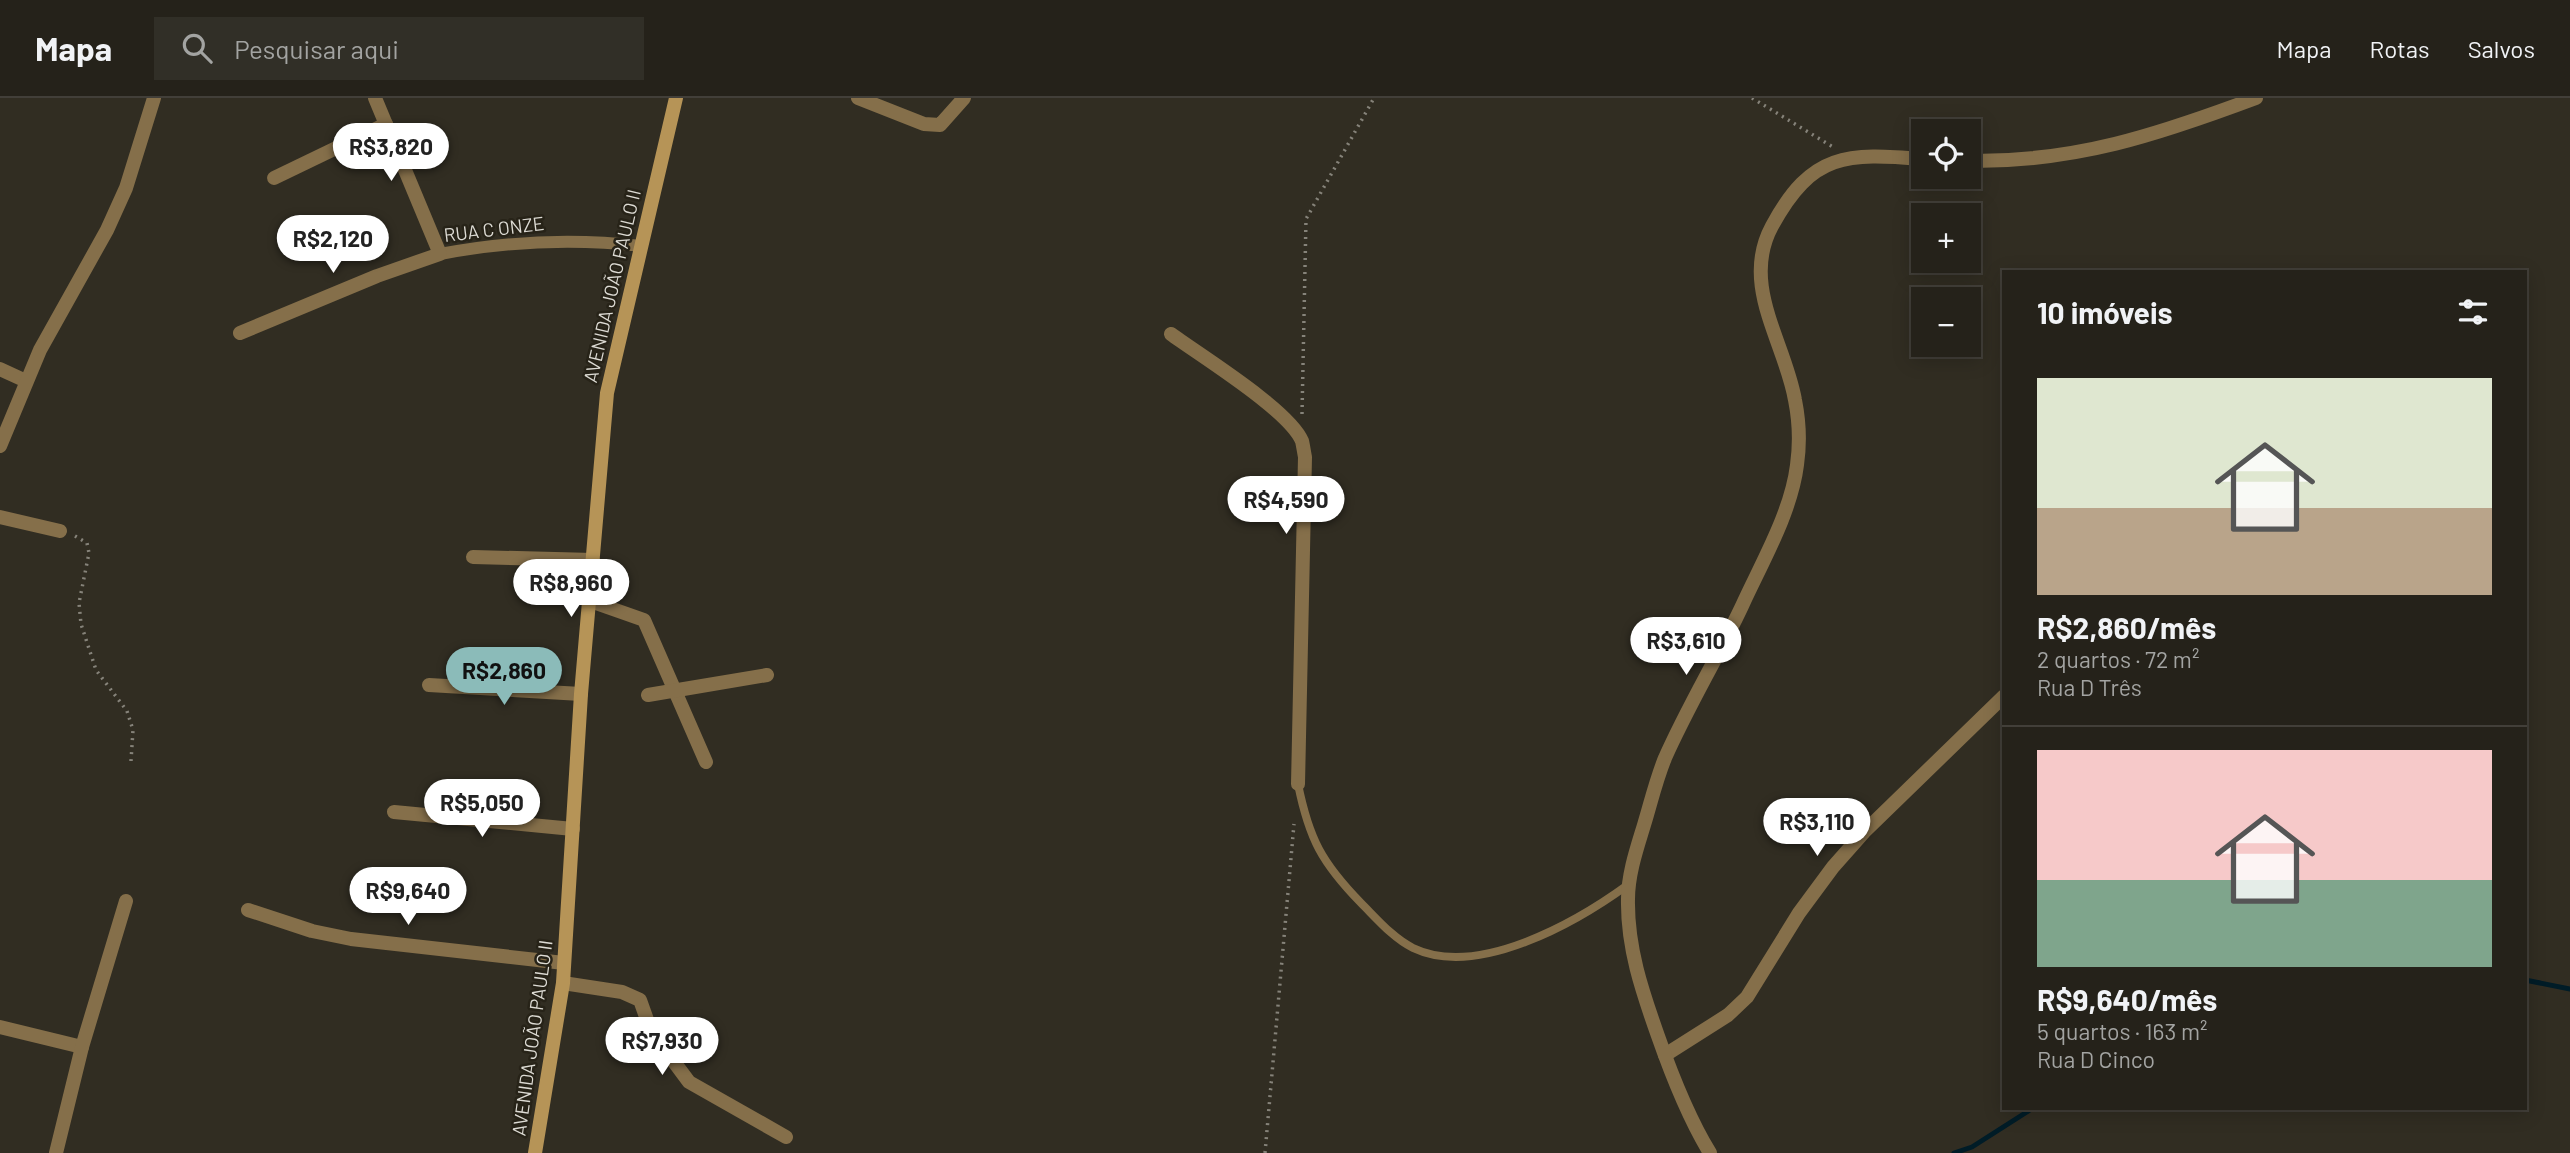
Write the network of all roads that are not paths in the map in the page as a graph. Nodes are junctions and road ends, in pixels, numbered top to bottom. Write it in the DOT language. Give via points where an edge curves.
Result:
graph roads {
  1 [pos="154,98"];
  2 [pos="375,98"];
  3 [pos="676,98"];
  4 [pos="858,98"];
  5 [pos="964,98"];
  6 [pos="2256,98"];
  7 [pos="386,124"];
  8 [pos="1911,159"];
  9 [pos="1981,161"];
  10 [pos="274,178"];
  11 [pos="641,246"];
  12 [pos="440,254"];
  13 [pos="240,333"];
  14 [pos="1171,334"];
  15 [pos="0,369"];
  16 [pos="26,381"];
  17 [pos="0,446"];
  18 [pos="0,517"];
  19 [pos="60,531"];
  20 [pos="473,557"];
  21 [pos="593,560"];
  22 [pos="590,601"];
  23 [pos="768,676"];
  24 [pos="429,685"];
  25 [pos="674,691"];
  26 [pos="581,694"];
  27 [pos="648,695"];
  28 [pos="2002,697"];
  29 [pos="706,762"];
  30 [pos="1298,784"];
  31 [pos="394,813"];
  32 [pos="573,829"];
  33 [pos="1630,884"];
  34 [pos="125,901"];
  35 [pos="248,910"];
  36 [pos="564,963"];
  37 [pos="563,983"];
  38 [pos="0,1027"];
  39 [pos="82,1047"];
  40 [pos="1665,1055"];
  41 [pos="786,1137"];
  42 [pos="56,1153"];
  43 [pos="535,1153"];
  44 [pos="1710,1153"];
  1 -- 16 [label="street" via="127,188 55,318"];
  2 -- 7 [label="street"];
  3 -- 11 [label="main road, AVENIDA JOÃO PAULO II"];
  4 -- 5 [label="street" via="895,115 940,125"];
  6 -- 9 [label="street" via="2175,128 2081,153"];
  7 -- 10 [label="street"];
  7 -- 12 [label="street"];
  8 -- 33 [label="street" via="1850,157 1828,163 1786,203 1770,229 1759,277 1796,400 1797,466 1764,559 1665,759"];
  11 -- 12 [label="street, RUA C ONZE" via="541,240"];
  11 -- 21 [label="main road, AVENIDA JOÃO PAULO II" via="607,393"];
  12 -- 13 [label="street, RUA C ONZE"];
  14 -- 30 [label="street" via="1258,397 1287,421 1301,440 1305,457"];
  15 -- 16 [label="street"];
  16 -- 17 [label="street"];
  18 -- 19 [label="street"];
  20 -- 21 [label="street"];
  21 -- 22 [label="main road, AVENIDA JOÃO PAULO II"];
  22 -- 25 [label="street" via="644,620"];
  22 -- 26 [label="main road, AVENIDA JOÃO PAULO II"];
  23 -- 25 [label="street"];
  24 -- 26 [label="street"];
  25 -- 27 [label="street"];
  25 -- 29 [label="street"];
  26 -- 32 [label="main road, AVENIDA JOÃO PAULO II"];
  28 -- 40 [label="street" via="1833,867 1747,997 1728,1015"];
  30 -- 33 [label="lane" via="1311,839 1338,880 1388,931 1414,948 1443,956 1477,956 1541,936 1597,908"];
  31 -- 32 [label="street"];
  32 -- 36 [label="main road, AVENIDA JOÃO PAULO II"];
  33 -- 40 [label="street" via="1632,951"];
  34 -- 39 [label="street"];
  35 -- 36 [label="street" via="352,939"];
  36 -- 37 [label="main road, AVENIDA JOÃO PAULO II"];
  37 -- 41 [label="street" via="622,992 640,1000 651,1031 689,1082"];
  37 -- 43 [label="main road, AVENIDA JOÃO PAULO II"];
  38 -- 39 [label="street"];
  39 -- 42 [label="street"];
  40 -- 44 [label="street"];
}
